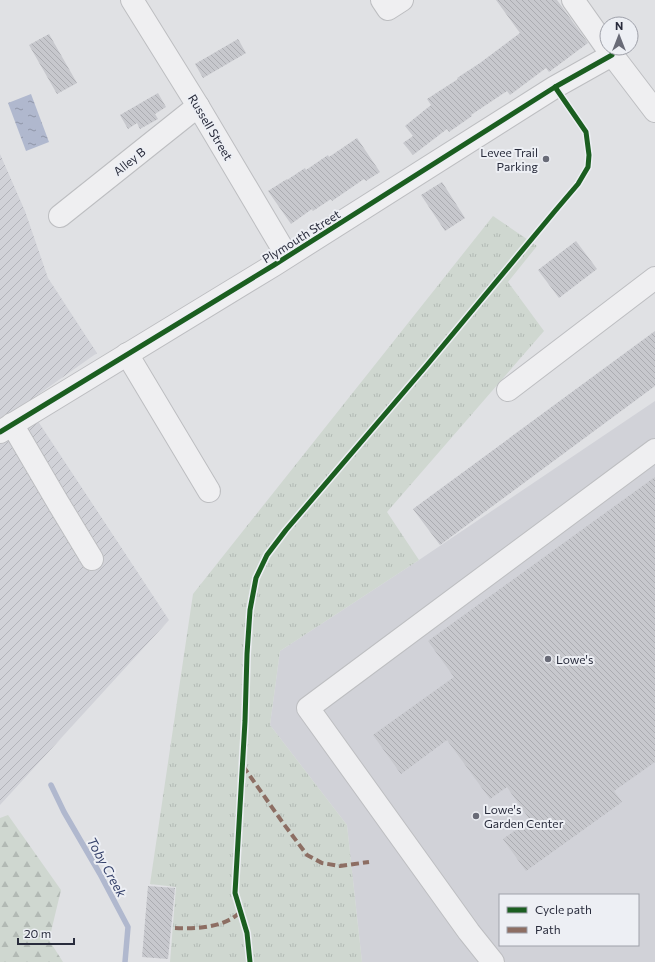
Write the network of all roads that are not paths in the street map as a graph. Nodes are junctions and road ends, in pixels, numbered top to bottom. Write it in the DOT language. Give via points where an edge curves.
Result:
graph roads {
  1 [pos="132,0"];
  2 [pos="576,1"];
  3 [pos="599,35"];
  4 [pos="600,56"];
  5 [pos="614,56"];
  6 [pos="652,98"];
  7 [pos="198,106"];
  8 [pos="60,216"];
  9 [pos="287,256"];
  10 [pos="655,278"];
  11 [pos="127,354"];
  12 [pos="508,390"];
  13 [pos="6,428"];
  14 [pos="655,450"];
  15 [pos="209,491"];
  16 [pos="92,559"];
  17 [pos="493,962"];
  1 -- 7 [label="street, Russell Street"];
  2 -- 3 [label="street"];
  4 -- 9 [label="street, Plymouth Street"];
  5 -- 6 [label="street"];
  7 -- 8 [label="street, Alley B"];
  7 -- 9 [label="street, Russell Street"];
  9 -- 11 [label="street, Plymouth Street"];
  10 -- 12 [label="street"];
  11 -- 13 [label="street, Plymouth Street"];
  11 -- 15 [label="street"];
  13 -- 16 [label="street"];
  14 -- 17 [label="street" via="308,708"];
}
